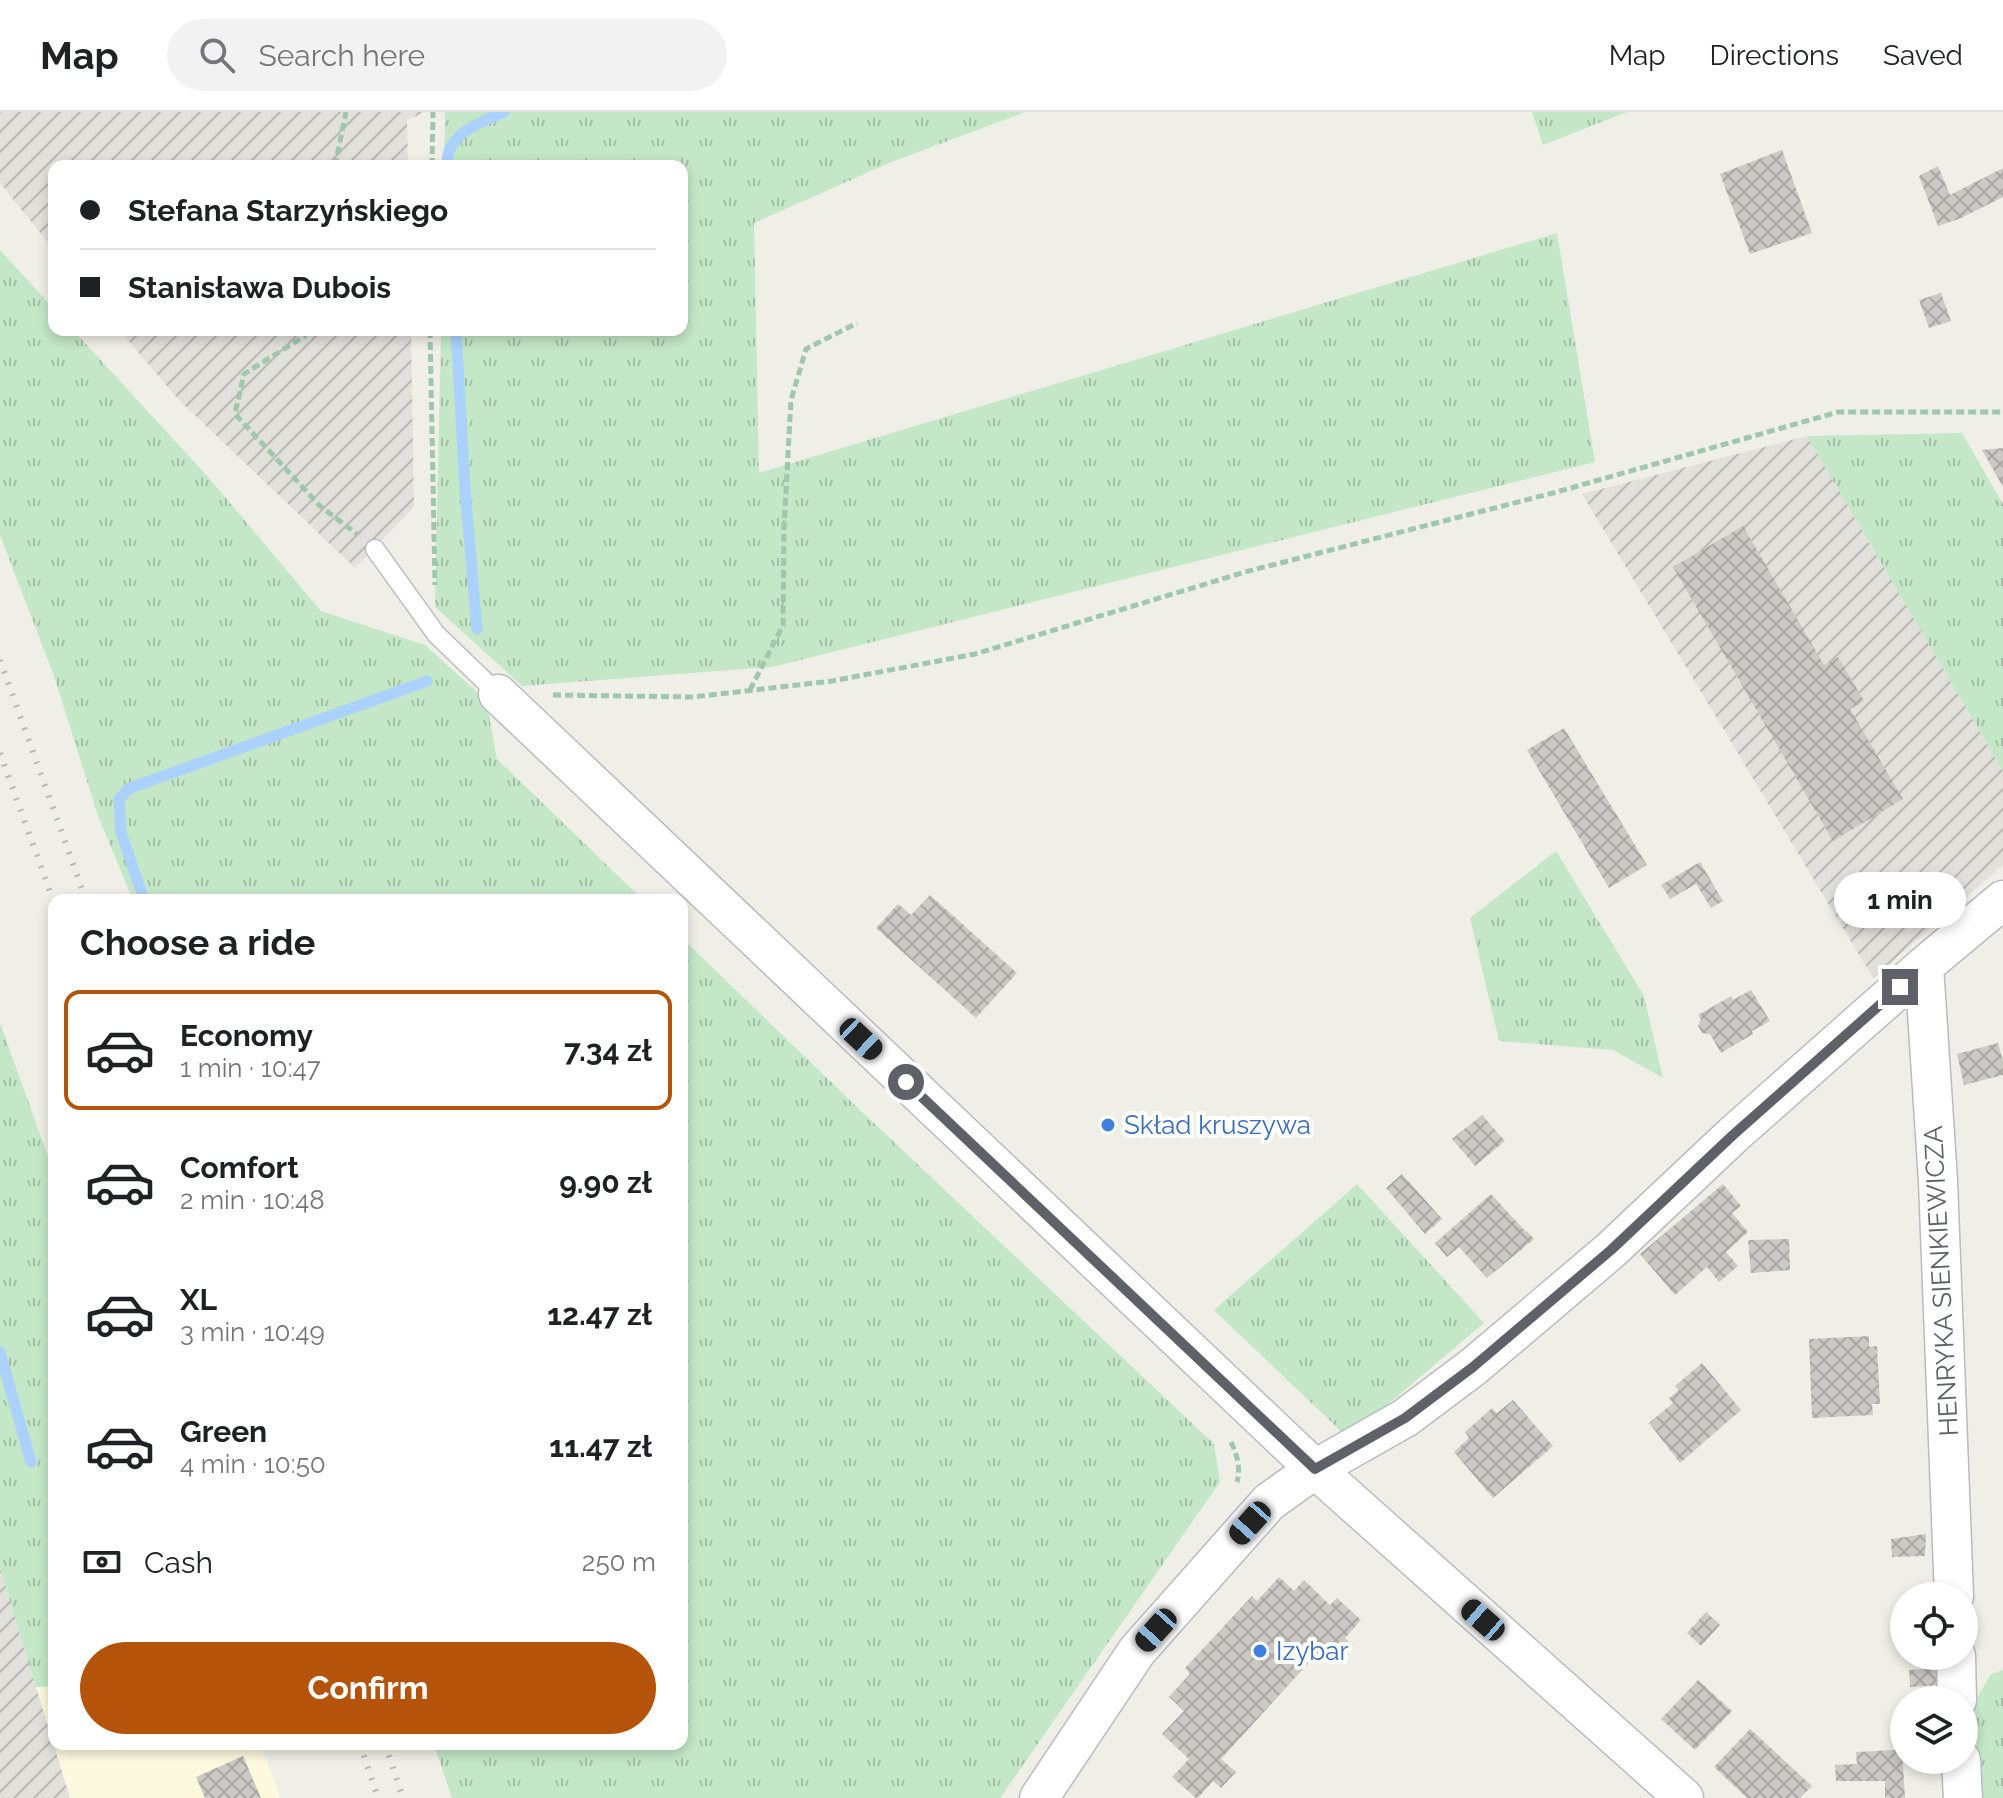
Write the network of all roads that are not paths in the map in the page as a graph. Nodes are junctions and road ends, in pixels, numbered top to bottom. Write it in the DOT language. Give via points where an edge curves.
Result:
graph roads {
  1 [pos="375,549"];
  2 [pos="498,694"];
  3 [pos="2003,900"];
  4 [pos="1924,966"];
  5 [pos="1315,1469"];
  6 [pos="1953,1582"];
  7 [pos="1962,1774"];
  8 [pos="1039,1798"];
  9 [pos="1684,1798"];
  10 [pos="1963,1798"];
  1 -- 2 [label="lane" via="436,634"];
  2 -- 5 [label="street"];
  3 -- 4 [label="street"];
  4 -- 5 [label="street" via="1611,1250 1473,1367 1405,1418"];
  4 -- 6 [label="street, HENRYKA SIENKIEWICZA"];
  5 -- 8 [label="street" via="1269,1502 1137,1651"];
  5 -- 9 [label="street"];
  7 -- 10 [label="street"];
}
